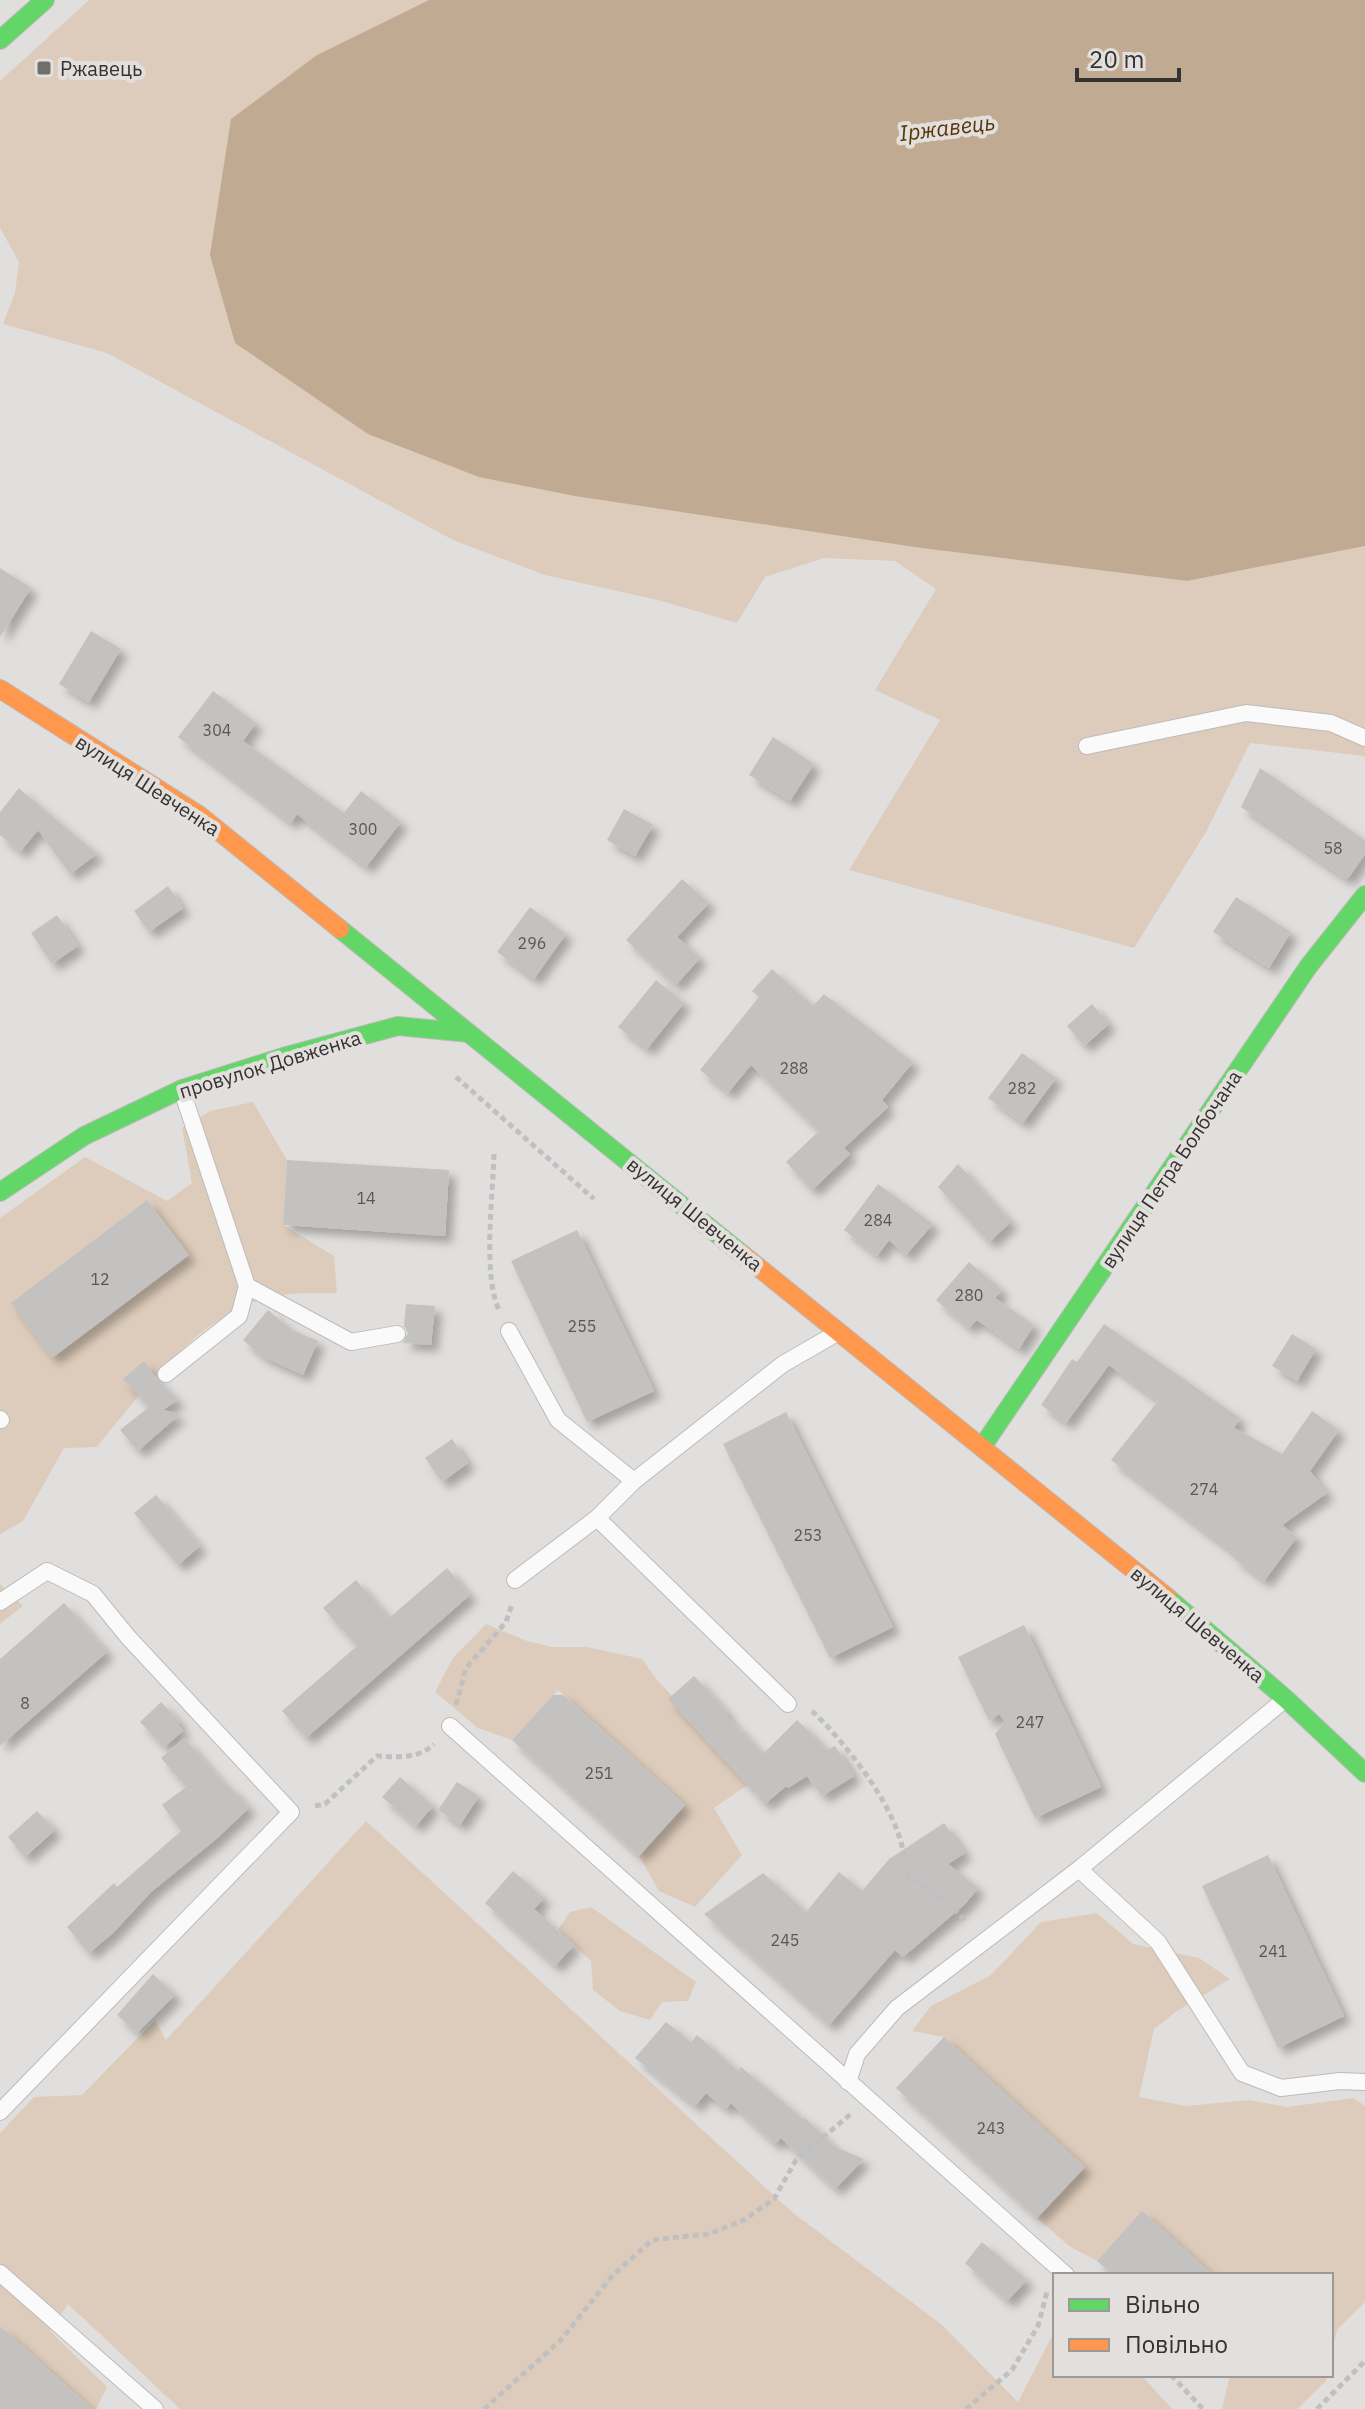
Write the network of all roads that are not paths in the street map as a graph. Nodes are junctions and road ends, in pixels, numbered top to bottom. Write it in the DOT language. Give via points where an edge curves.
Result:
graph roads {
  1 [pos="45,0"];
  2 [pos="0,40"];
  3 [pos="0,689"];
  4 [pos="1365,738"];
  5 [pos="1087,746"];
  6 [pos="1365,895"];
  7 [pos="469,1033"];
  8 [pos="182,1089"];
  9 [pos="0,1192"];
  10 [pos="247,1286"];
  11 [pos="509,1331"];
  12 [pos="841,1331"];
  13 [pos="397,1334"];
  14 [pos="166,1374"];
  15 [pos="982,1447"];
  16 [pos="634,1481"];
  17 [pos="597,1518"];
  18 [pos="515,1580"];
  19 [pos="0,1602"];
  20 [pos="1286,1699"];
  21 [pos="788,1704"];
  22 [pos="450,1726"];
  23 [pos="1365,1773"];
  24 [pos="1079,1869"];
  25 [pos="848,2082"];
  26 [pos="1365,2082"];
  27 [pos="0,2112"];
  28 [pos="0,2273"];
  29 [pos="1064,2273"];
  30 [pos="155,2409"];
  1 -- 2 [label="street"];
  3 -- 7 [label="street, вулиця Шевченка" via="199,815"];
  4 -- 5 [label="lane" via="1331,723 1246,713"];
  6 -- 15 [label="street, вулиця Петра Болбочана" via="1308,967"];
  7 -- 8 [label="street, провулок Довженка" via="398,1026"];
  7 -- 12 [label="street, вулиця Шевченка"];
  8 -- 9 [label="street, провулок Довженка" via="84,1136"];
  8 -- 10 [label="lane"];
  10 -- 13 [label="lane" via="351,1342"];
  10 -- 14 [label="lane" via="239,1316"];
  11 -- 16 [label="lane" via="558,1420"];
  12 -- 15 [label="street, вулиця Шевченка"];
  12 -- 16 [label="lane" via="783,1364"];
  15 -- 20 [label="street, вулиця Шевченка"];
  16 -- 17 [label="lane"];
  17 -- 18 [label="lane"];
  17 -- 21 [label="lane"];
  19 -- 27 [label="lane" via="47,1571 93,1594 291,1812"];
  20 -- 23 [label="street, вулиця Шевченка"];
  20 -- 24 [label="lane"];
  22 -- 25 [label="lane"];
  24 -- 25 [label="lane" via="897,2008 857,2054"];
  24 -- 26 [label="lane" via="1158,1942 1242,2073 1281,2088"];
  25 -- 29 [label="lane"];
  28 -- 30 [label="lane"];
}
